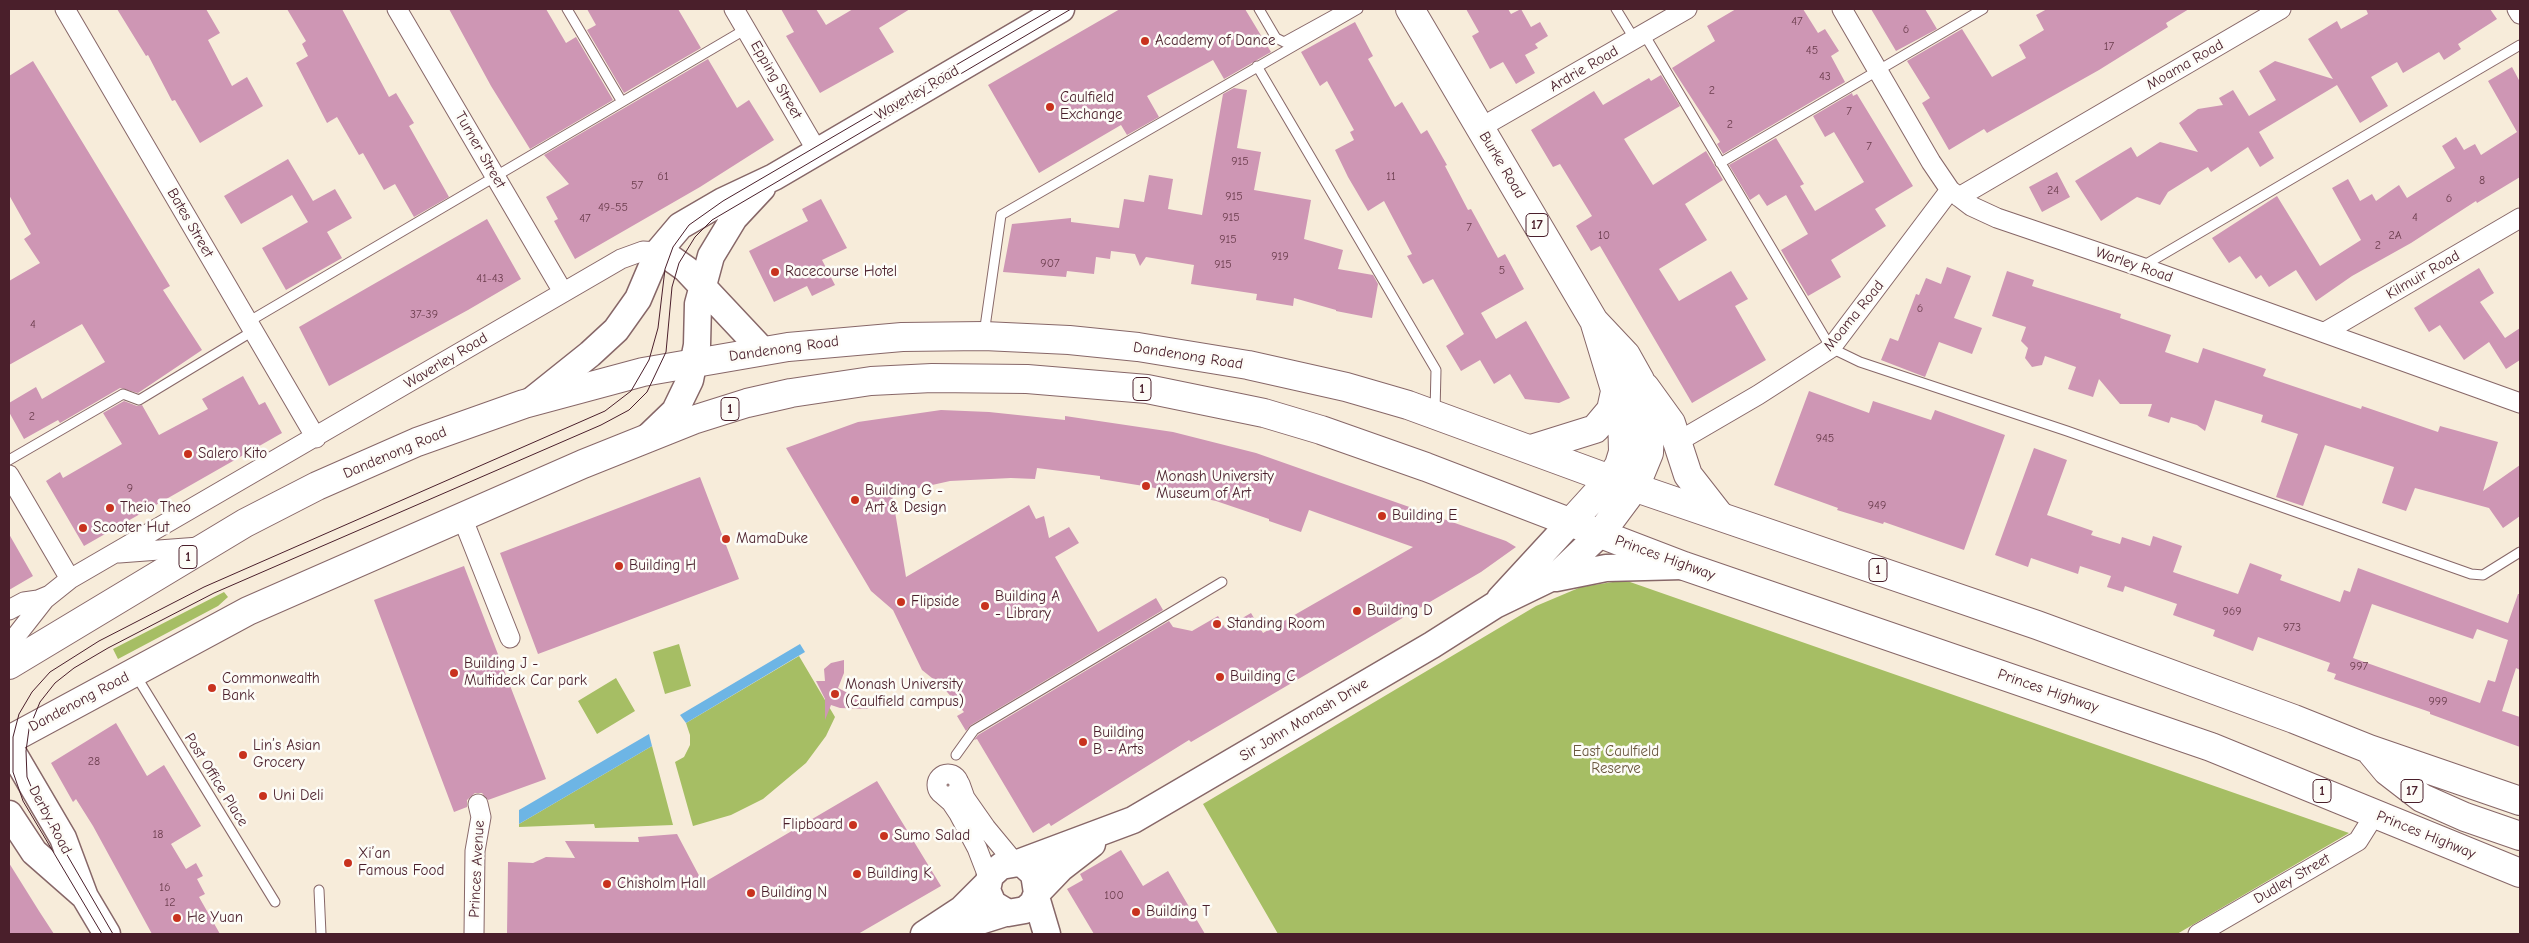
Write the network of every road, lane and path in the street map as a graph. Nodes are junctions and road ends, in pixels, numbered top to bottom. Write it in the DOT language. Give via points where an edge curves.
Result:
graph roads {
  1 [pos="65,9"];
  2 [pos="397,9"];
  3 [pos="567,9"];
  4 [pos="734,9"];
  5 [pos="1061,9"];
  6 [pos="1259,9"];
  7 [pos="1344,9"];
  8 [pos="1358,9"];
  9 [pos="1410,9"];
  10 [pos="1616,9"];
  11 [pos="1687,9"];
  12 [pos="1842,9"];
  13 [pos="1983,9"];
  14 [pos="2281,9"];
  15 [pos="2517,9"];
  16 [pos="2520,14"];
  17 [pos="746,29"];
  18 [pos="1639,37"];
  19 [pos="2520,44"];
  20 [pos="1256,66"];
  21 [pos="1878,70"];
  22 [pos="622,102"];
  23 [pos="1480,128"];
  24 [pos="817,151"];
  25 [pos="1720,163"];
  26 [pos="774,176"];
  27 [pos="496,177"];
  28 [pos="1955,194"];
  29 [pos="2520,218"];
  30 [pos="658,252"];
  31 [pos="2141,267"];
  32 [pos="701,288"];
  33 [pos="563,292"];
  34 [pos="251,326"];
  35 [pos="2325,332"];
  36 [pos="984,336"];
  37 [pos="1831,348"];
  38 [pos="763,351"];
  39 [pos="695,362"];
  40 [pos="1628,383"];
  41 [pos="530,402"];
  42 [pos="2520,403"];
  43 [pos="1435,415"];
  44 [pos="648,437"];
  45 [pos="316,438"];
  46 [pos="1679,441"];
  47 [pos="1531,449"];
  48 [pos="9,460"];
  49 [pos="9,475"];
  50 [pos="1610,479"];
  51 [pos="1635,487"];
  52 [pos="1720,516"];
  53 [pos="462,517"];
  54 [pos="1571,522"];
  55 [pos="1600,534"];
  56 [pos="204,547"];
  57 [pos="2520,552"];
  58 [pos="116,553"];
  59 [pos="1684,566"];
  60 [pos="70,579"];
  61 [pos="1549,580"];
  62 [pos="1222,582"];
  63 [pos="50,595"];
  64 [pos="1495,605"];
  65 [pos="9,610"];
  66 [pos="510,638"];
  67 [pos="9,645"];
  68 [pos="9,665"];
  69 [pos="134,672"];
  70 [pos="9,740"];
  71 [pos="9,746"];
  72 [pos="2369,749"];
  73 [pos="956,755"];
  74 [pos="2520,802"];
  75 [pos="478,804"];
  76 [pos="9,814"];
  77 [pos="2375,814"];
  78 [pos="2465,817"];
  79 [pos="1110,830"];
  80 [pos="2520,836"];
  81 [pos="2452,845"];
  82 [pos="1016,863"];
  83 [pos="2519,874"];
  84 [pos="988,881"];
  85 [pos="319,890"];
  86 [pos="1037,895"];
  87 [pos="85,897"];
  88 [pos="275,902"];
  89 [pos="1007,913"];
  90 [pos="107,934"];
  91 [pos="321,934"];
  92 [pos="474,934"];
  93 [pos="924,934"];
  94 [pos="939,934"];
  95 [pos="1028,934"];
  96 [pos="1047,934"];
  97 [pos="2199,934"];
  1 -- 34 [label="street, Bates Street"];
  2 -- 27 [label="street, Turner Street"];
  3 -- 22 [label="lane"];
  4 -- 17 [label="street, Epping Street"];
  5 -- 24 [label="street, Waverley Road"];
  6 -- 7 [label="lane" via="1276,38 1284,42"];
  8 -- 20 [label="lane"];
  9 -- 23 [label="main road, Burke Road / 17"];
  10 -- 18 [label="lane"];
  11 -- 18 [label="street, Ardrie Road"];
  12 -- 21 [label="street, Warley Road"];
  13 -- 21 [label="lane"];
  14 -- 28 [label="street, Moama Road"];
  15 -- 16 [label="street"];
  17 -- 22 [label="lane"];
  17 -- 24 [label="street, Epping Street"];
  18 -- 23 [label="street, Ardrie Road"];
  18 -- 25 [label="lane"];
  19 -- 31 [label="lane"];
  20 -- 36 [label="lane" via="1001,216"];
  20 -- 43 [label="lane" via="1436,370"];
  21 -- 25 [label="lane"];
  21 -- 28 [label="street, Warley Road" via="1931,162"];
  22 -- 27 [label="lane"];
  23 -- 40 [label="main road, Burke Road / 17" via="1594,321 1607,367"];
  24 -- 26 [label="street, Waverley Road"];
  25 -- 37 [label="lane"];
  26 -- 30 [label="street, Waverley Road" via="686,222"];
  26 -- 32 [label="street, Waverley Road" via="724,232 711,256"];
  27 -- 33 [label="street, Turner Street"];
  27 -- 34 [label="lane"];
  28 -- 31 [label="street, Warley Road" via="1997,218"];
  28 -- 37 [label="street, Moama Road"];
  29 -- 35 [label="street, Kilmuir Road"];
  30 -- 32 [label="street" via="679,264"];
  30 -- 33 [label="street, Waverley Road" via="643,251 629,256"];
  30 -- 41 [label="street" via="638,298 616,330"];
  31 -- 35 [label="street, Warley Road"];
  32 -- 38 [label="street"];
  32 -- 39 [label="street, Waverley Road"];
  33 -- 45 [label="street, Waverley Road"];
  34 -- 45 [label="street, Bates Street"];
  34 -- 48 [label="lane" via="139,400 124,394"];
  35 -- 42 [label="street, Warley Road"];
  36 -- 38 [label="main road, Dandenong Road / 1" via="852,340"];
  36 -- 43 [label="main road, Dandenong Road / 1" via="1068,340 1214,359 1346,387"];
  37 -- 46 [label="street, Moama Road"];
  37 -- 57 [label="lane" via="1860,362 2068,431 2471,574 2483,574"];
  38 -- 39 [label="main road, Dandenong Road / 1"];
  39 -- 41 [label="main road, Dandenong Road / 1" via="615,378"];
  39 -- 44 [label="street, Waverley Road" via="680,404"];
  40 -- 46 [label="main road, 17" via="1671,423"];
  40 -- 47 [label="main road" via="1594,429"];
  40 -- 50 [label="main road, Burke Road / 17" via="1621,461"];
  40 -- 51 [label="main road, Burke Road / 17" via="1650,429 1647,460"];
  41 -- 56 [label="main road, Dandenong Road / 1" via="444,431 373,460 271,509"];
  43 -- 47 [label="main road, Dandenong Road / 1"];
  44 -- 53 [label="main road, Dandenong Road / 1"];
  44 -- 54 [label="main road, Dandenong Road / 1" via="747,404 814,389 871,381 979,378 1099,384 1148,389 1264,413 1389,454"];
  45 -- 58 [label="street, Waverley Road"];
  46 -- 52 [label="main road, 17" via="1688,475"];
  47 -- 50 [label="main road, Dandenong Road / 1"];
  49 -- 60 [label="street"];
  50 -- 51 [label="main road, 1"];
  50 -- 54 [label="main road, Burke Road / 17"];
  51 -- 52 [label="main road, 1"];
  51 -- 55 [label="main road, Burke Road / 17"];
  52 -- 72 [label="main road, 1" via="2037,625"];
  53 -- 66 [label="street"];
  53 -- 69 [label="main road, Dandenong Road / 1" via="248,611"];
  54 -- 55 [label="main road, Princes Highway / 1"];
  54 -- 64 [label="street, Sir John Monash Drive"];
  55 -- 59 [label="main road, Princes Highway / 1"];
  55 -- 61 [label="street, Sir John Monash Drive" via="1569,566"];
  56 -- 58 [label="street, Waverley Road"];
  56 -- 68 [label="main road, Dandenong Road / 1"];
  58 -- 60 [label="street, Waverley Road"];
  59 -- 61 [label="street" via="1606,568"];
  59 -- 77 [label="main road, Princes Highway / 1" via="2211,747"];
  60 -- 63 [label="street, Waverley Road"];
  61 -- 64 [label="street, Sir John Monash Drive"];
  62 -- 73 [label="lane" via="974,730"];
  63 -- 65 [label="street"];
  63 -- 67 [label="street, Waverley Road"];
  64 -- 79 [label="street, Sir John Monash Drive" via="1192,787"];
  69 -- 70 [label="main road, Dandenong Road / 1"];
  69 -- 88 [label="lane, Post Office Place"];
  71 -- 87 [label="street, Derby Road" via="63,838"];
  72 -- 74 [label="main road, 1"];
  72 -- 78 [label="main road, 17" via="2413,792"];
  75 -- 92 [label="street, Princes Avenue" via="481,822 475,851"];
  76 -- 87 [label="street, Derby Road" via="34,852"];
  77 -- 81 [label="main road, Princes Highway / 1"];
  77 -- 97 [label="street, Dudley Street" via="2358,841"];
  78 -- 80 [label="main road, 17"];
  78 -- 81 [label="main road"];
  79 -- 82 [label="street, Sir John Monash Drive"];
  79 -- 86 [label="street, Sir John Monash Drive" via="1061,868"];
  81 -- 83 [label="main road, Princes Highway / 1"];
  82 -- 84 [label="street" via="1001,866"];
  82 -- 84 [label="street" via="986,828 965,798 960,784 954,796 943,795 959,814 977,848"];
  82 -- 86 [label="street" via="1034,874"];
  84 -- 89 [label="street" via="990,901"];
  84 -- 93 [label="street" via="962,909"];
  85 -- 91 [label="lane"];
  86 -- 89 [label="street" via="1025,910"];
  86 -- 96 [label="street"];
  87 -- 90 [label="street, Derby Road"];
  89 -- 94 [label="street"];
  89 -- 95 [label="street"];
}
